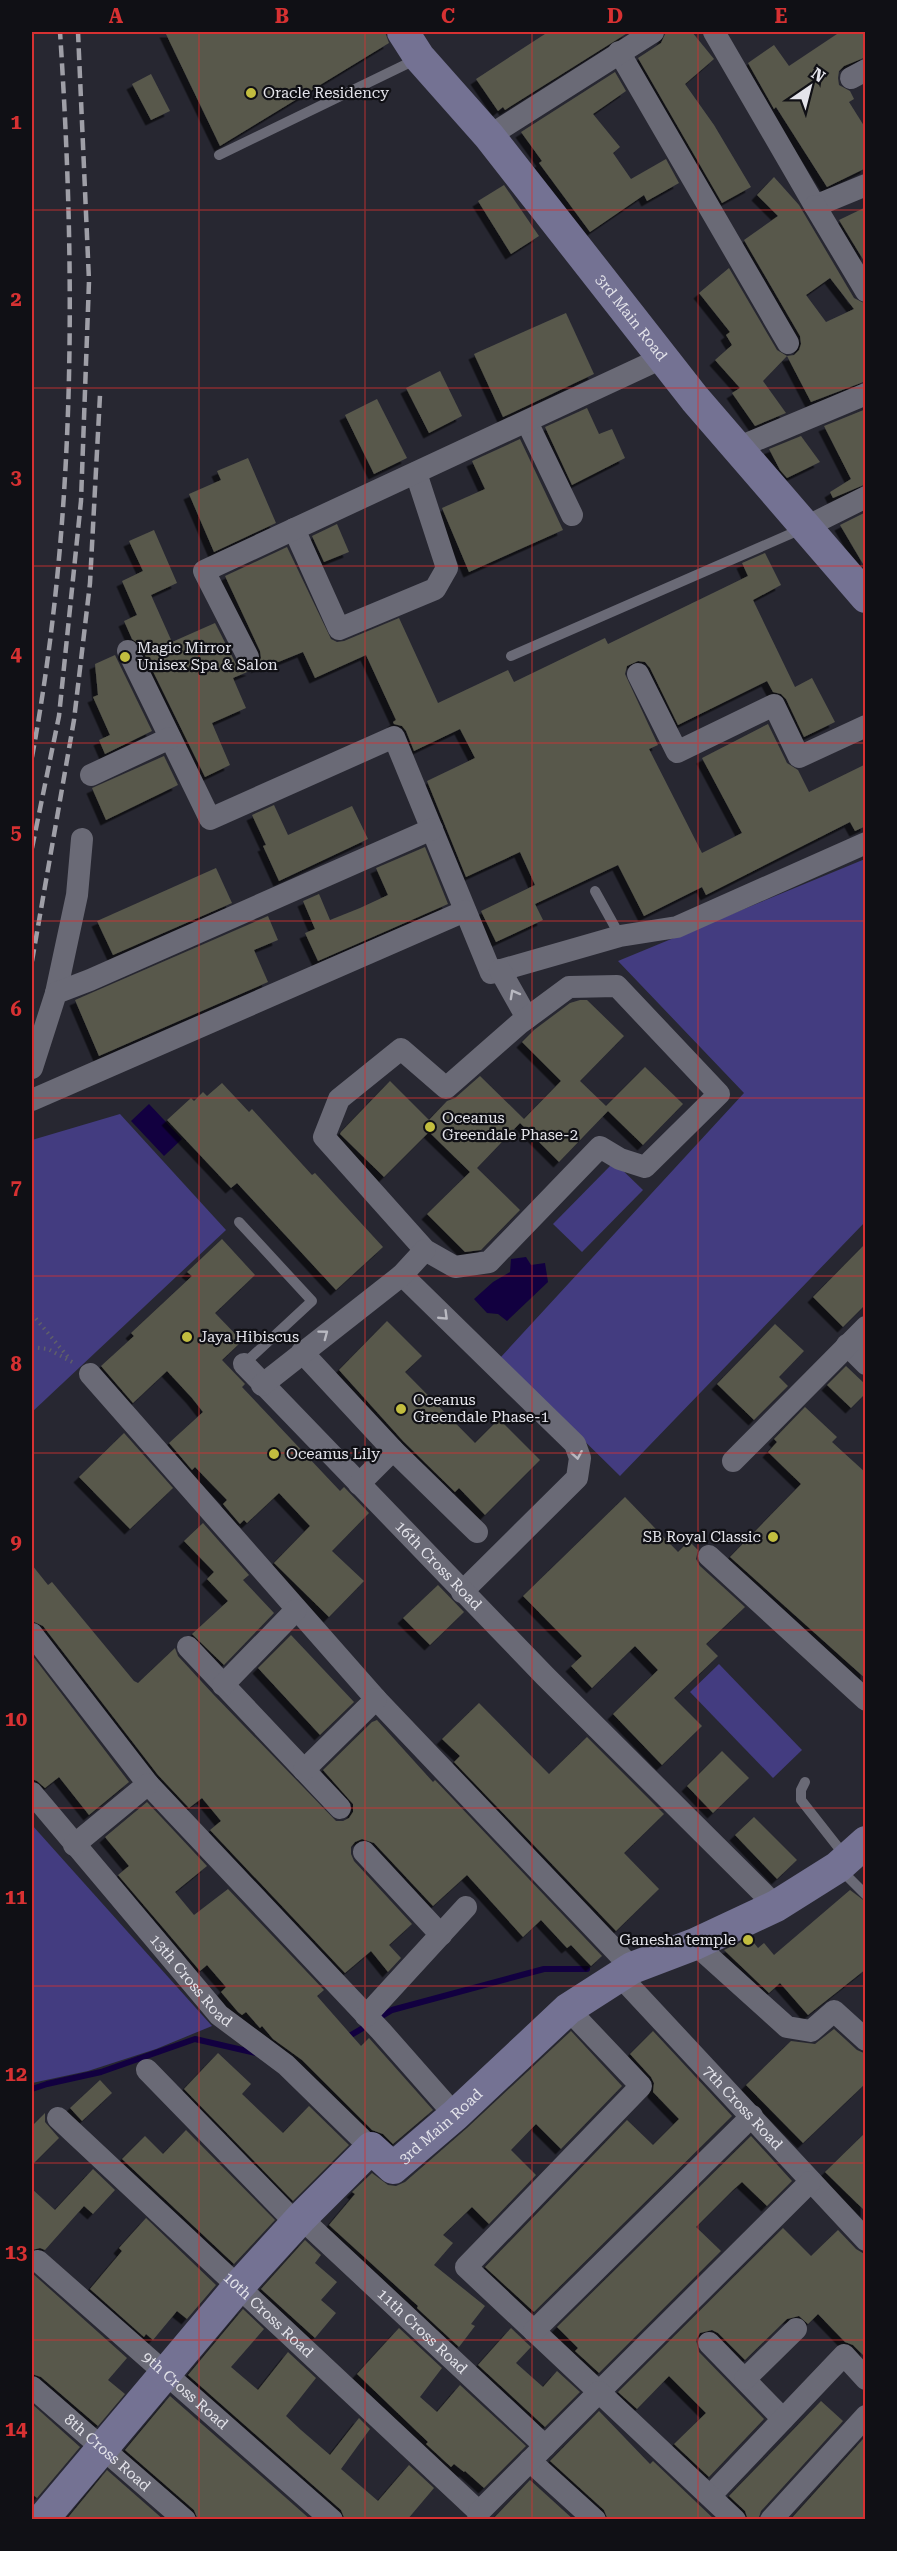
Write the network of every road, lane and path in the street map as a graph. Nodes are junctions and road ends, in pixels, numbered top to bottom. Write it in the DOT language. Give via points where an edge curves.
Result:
graph roads {
  1 [pos="403,32"];
  2 [pos="653,32"];
  3 [pos="714,32"];
  4 [pos="619,52"];
  5 [pos="420,57"];
  6 [pos="489,135"];
  7 [pos="219,155"];
  8 [pos="866,185"];
  9 [pos="815,206"];
  10 [pos="866,291"];
  11 [pos="788,343"];
  12 [pos="662,358"];
  13 [pos="866,394"];
  14 [pos="527,422"];
  15 [pos="737,448"];
  16 [pos="416,473"];
  17 [pos="866,497"];
  18 [pos="572,515"];
  19 [pos="804,528"];
  20 [pos="294,529"];
  21 [pos="864,594"];
  22 [pos="128,651"];
  23 [pos="511,656"];
  24 [pos="248,657"];
  25 [pos="638,674"];
  26 [pos="866,726"];
  27 [pos="170,738"];
  28 [pos="91,775"];
  29 [pos="432,829"];
  30 [pos="82,839"];
  31 [pos="866,843"];
  32 [pos="595,891"];
  33 [pos="465,911"];
  34 [pos="620,936"];
  35 [pos="501,970"];
  36 [pos="56,993"];
  37 [pos="527,1018"];
  38 [pos="32,1068"];
  39 [pos="32,1100"];
  40 [pos="239,1222"];
  41 [pos="425,1250"];
  42 [pos="402,1275"];
  43 [pos="32,1314"];
  44 [pos="866,1326"];
  45 [pos="847,1345"];
  46 [pos="32,1347"];
  47 [pos="302,1352"];
  48 [pos="71,1360"];
  49 [pos="244,1364"];
  50 [pos="866,1364"];
  51 [pos="90,1374"];
  52 [pos="262,1385"];
  53 [pos="393,1450"];
  54 [pos="733,1461"];
  55 [pos="359,1484"];
  56 [pos="477,1532"];
  57 [pos="709,1556"];
  58 [pos="462,1592"];
  59 [pos="296,1610"];
  60 [pos="32,1634"];
  61 [pos="188,1647"];
  62 [pos="223,1684"];
  63 [pos="376,1699"];
  64 [pos="866,1700"];
  65 [pos="304,1770"];
  66 [pos="805,1782"];
  67 [pos="148,1784"];
  68 [pos="32,1793"];
  69 [pos="340,1808"];
  70 [pos="74,1845"];
  71 [pos="364,1852"];
  72 [pos="850,1856"];
  73 [pos="866,1895"];
  74 [pos="776,1906"];
  75 [pos="466,1907"];
  76 [pos="441,1935"];
  77 [pos="695,1944"];
  78 [pos="626,1972"];
  79 [pos="568,2009"];
  80 [pos="373,2024"];
  81 [pos="866,2040"];
  82 [pos="147,2070"];
  83 [pos="455,2115"];
  84 [pos="752,2116"];
  85 [pos="58,2118"];
  86 [pos="370,2148"];
  87 [pos="810,2182"];
  88 [pos="298,2221"];
  89 [pos="866,2240"];
  90 [pos="38,2261"];
  91 [pos="238,2287"];
  92 [pos="796,2328"];
  93 [pos="534,2331"];
  94 [pos="709,2343"];
  95 [pos="165,2374"];
  96 [pos="745,2379"];
  97 [pos="866,2379"];
  98 [pos="32,2387"];
  99 [pos="599,2392"];
  100 [pos="866,2416"];
  101 [pos="783,2419"];
  102 [pos="103,2448"];
  103 [pos="537,2453"];
  104 [pos="710,2496"];
  105 [pos="32,2514"];
  106 [pos="479,2516"];
  107 [pos="40,2520"];
  108 [pos="185,2520"];
  109 [pos="332,2520"];
  110 [pos="595,2520"];
  111 [pos="735,2520"];
  112 [pos="771,2520"];
  1 -- 5 [label="street, 3rd Main Road"];
  2 -- 4 [label="street"];
  3 -- 9 [label="street"];
  4 -- 6 [label="street"];
  4 -- 11 [label="street"];
  5 -- 6 [label="street, 3rd Main Road"];
  5 -- 7 [label="lane"];
  6 -- 12 [label="street, 3rd Main Road"];
  8 -- 9 [label="street"];
  9 -- 10 [label="street"];
  12 -- 14 [label="street"];
  12 -- 15 [label="street, 3rd Main Road"];
  13 -- 15 [label="street"];
  14 -- 16 [label="street"];
  14 -- 18 [label="street"];
  15 -- 19 [label="street, 3rd Main Road"];
  16 -- 20 [label="street"];
  16 -- 20 [label="street" via="447,568 435,589 339,629"];
  17 -- 19 [label="street"];
  19 -- 21 [label="street, 3rd Main Road"];
  19 -- 23 [label="lane"];
  20 -- 24 [label="street" via="204,571"];
  22 -- 27 [label="street"];
  25 -- 26 [label="street" via="677,752 774,705 799,757"];
  27 -- 28 [label="street"];
  27 -- 29 [label="street" via="210,819 394,737"];
  29 -- 33 [label="street"];
  29 -- 36 [label="street"];
  30 -- 36 [label="street" via="77,895"];
  31 -- 34 [label="street" via="677,927"];
  32 -- 34 [label="lane"];
  33 -- 35 [label="street" via="490,973"];
  33 -- 39 [label="street"];
  34 -- 35 [label="street"];
  37 -- 35 [label="street, one-way"];
  36 -- 38 [label="street"];
  37 -- 41 [label="street" via="446,1088 401,1049 339,1099 324,1137"];
  37 -- 41 [label="street" via="569,987 617,986 719,1094 645,1167 600,1147 489,1262 455,1267"];
  40 -- 49 [label="lane, 16th Cross Road" via="312,1301"];
  41 -- 42 [label="street"];
  47 -- 42 [label="street, one-way"];
  42 -- 58 [label="street, one-way" via="575,1444 580,1458 577,1478"];
  43 -- 48 [label="path"];
  44 -- 45 [label="street"];
  45 -- 50 [label="street"];
  45 -- 54 [label="street"];
  46 -- 48 [label="path" via="48,1348"];
  47 -- 52 [label="street"];
  47 -- 53 [label="street"];
  48 -- 51 [label="path"];
  49 -- 52 [label="street, 16th Cross Road"];
  51 -- 59 [label="street, 7th Cross Road"];
  52 -- 55 [label="street, 16th Cross Road"];
  53 -- 55 [label="street"];
  53 -- 56 [label="street"];
  55 -- 58 [label="street, 16th Cross Road"];
  57 -- 64 [label="street"];
  58 -- 74 [label="street, 16th Cross Road"];
  59 -- 62 [label="street"];
  59 -- 63 [label="street, 7th Cross Road"];
  60 -- 67 [label="street"];
  61 -- 62 [label="street"];
  62 -- 65 [label="street"];
  63 -- 65 [label="street"];
  63 -- 78 [label="street, 7th Cross Road"];
  65 -- 69 [label="street"];
  66 -- 72 [label="lane" via="801,1800"];
  67 -- 70 [label="street"];
  67 -- 80 [label="street"];
  68 -- 70 [label="street, 13th Cross Road"];
  70 -- 86 [label="street, 13th Cross Road" via="219,2015 286,2065"];
  71 -- 76 [label="street"];
  72 -- 73 [label="lane"];
  72 -- 74 [label="street, 3rd Main Road"];
  74 -- 77 [label="street, 3rd Main Road"];
  75 -- 76 [label="street"];
  76 -- 80 [label="street"];
  77 -- 78 [label="street, 3rd Main Road"];
  77 -- 81 [label="street" via="787,2027 812,2031 834,2011"];
  78 -- 79 [label="street, 3rd Main Road"];
  78 -- 84 [label="street, 7th Cross Road"];
  79 -- 83 [label="street, 3rd Main Road"];
  79 -- 93 [label="street" via="641,2086 466,2267"];
  80 -- 83 [label="street"];
  82 -- 88 [label="street, 11th Cross Road"];
  83 -- 86 [label="street, 3rd Main Road" via="393,2168"];
  84 -- 87 [label="street, 7th Cross Road"];
  84 -- 93 [label="street"];
  85 -- 91 [label="street, 10th Cross Road"];
  86 -- 88 [label="street"];
  87 -- 89 [label="street, 7th Cross Road"];
  87 -- 99 [label="street"];
  88 -- 91 [label="street"];
  88 -- 103 [label="street, 11th Cross Road"];
  90 -- 95 [label="street, 9th Cross Road"];
  91 -- 95 [label="street"];
  91 -- 106 [label="street, 10th Cross Road"];
  92 -- 96 [label="street"];
  93 -- 99 [label="street"];
  94 -- 96 [label="street"];
  95 -- 102 [label="street"];
  95 -- 109 [label="street, 9th Cross Road"];
  96 -- 101 [label="street"];
  97 -- 101 [label="street" via="844,2355"];
  98 -- 102 [label="street, 8th Cross Road"];
  99 -- 103 [label="street"];
  99 -- 104 [label="street"];
  100 -- 112 [label="street"];
  101 -- 104 [label="street"];
  102 -- 107 [label="street"];
  102 -- 108 [label="street, 8th Cross Road"];
  103 -- 106 [label="street"];
  103 -- 110 [label="street, 11th Cross Road"];
  104 -- 111 [label="street"];
  105 -- 107 [label="street"];
}
